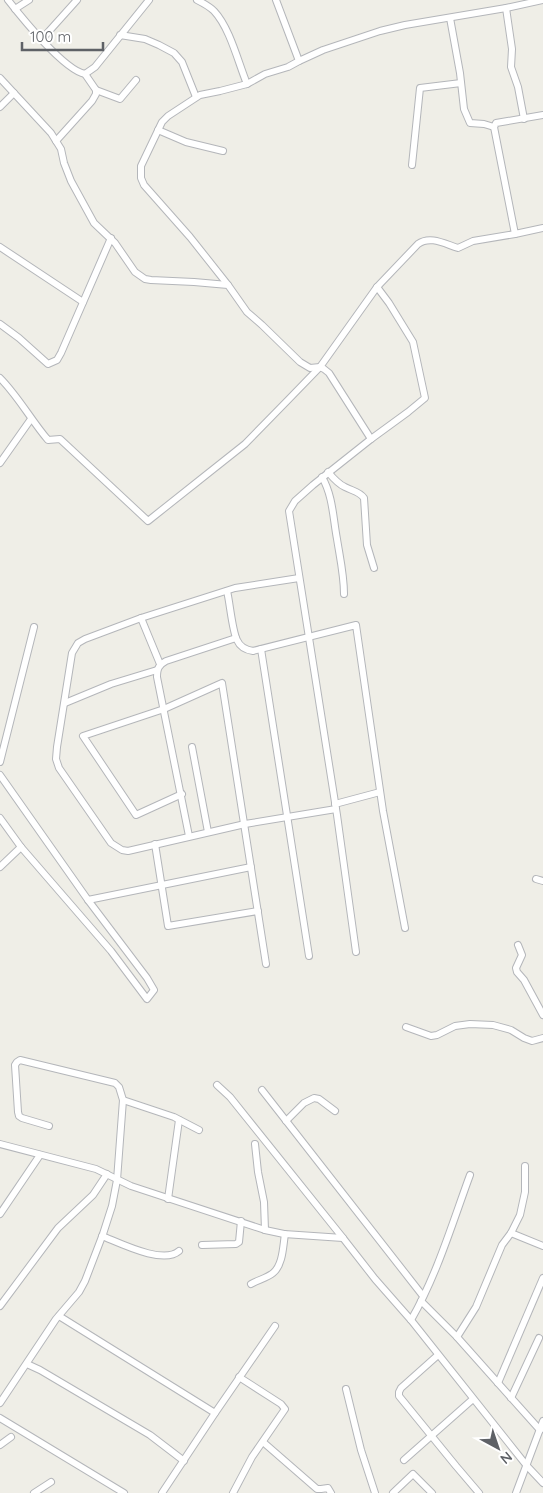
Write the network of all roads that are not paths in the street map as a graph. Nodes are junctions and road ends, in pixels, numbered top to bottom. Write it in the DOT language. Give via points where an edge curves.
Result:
graph roads {
  1 [pos="8,0"];
  2 [pos="29,0"];
  3 [pos="76,0"];
  4 [pos="148,0"];
  5 [pos="197,0"];
  6 [pos="276,0"];
  7 [pos="543,0"];
  8 [pos="506,8"];
  9 [pos="15,9"];
  10 [pos="450,18"];
  11 [pos="120,35"];
  12 [pos="42,39"];
  13 [pos="299,61"];
  14 [pos="85,74"];
  15 [pos="0,78"];
  16 [pos="136,80"];
  17 [pos="461,83"];
  18 [pos="247,84"];
  19 [pos="96,90"];
  20 [pos="14,93"];
  21 [pos="196,97"];
  22 [pos="0,107"];
  23 [pos="543,115"];
  24 [pos="524,119"];
  25 [pos="494,127"];
  26 [pos="158,130"];
  27 [pos="56,141"];
  28 [pos="223,151"];
  29 [pos="412,164"];
  30 [pos="543,228"];
  31 [pos="515,234"];
  32 [pos="111,238"];
  33 [pos="0,247"];
  34 [pos="228,285"];
  35 [pos="377,287"];
  36 [pos="83,302"];
  37 [pos="0,324"];
  38 [pos="320,367"];
  39 [pos="0,378"];
  40 [pos="31,419"];
  41 [pos="371,439"];
  42 [pos="0,463"];
  43 [pos="328,472"];
  44 [pos="322,477"];
  45 [pos="374,568"];
  46 [pos="299,578"];
  47 [pos="228,591"];
  48 [pos="344,594"];
  49 [pos="141,618"];
  50 [pos="34,627"];
  51 [pos="236,638"];
  52 [pos="309,638"];
  53 [pos="261,649"];
  54 [pos="158,667"];
  55 [pos="65,703"];
  56 [pos="164,709"];
  57 [pos="192,747"];
  58 [pos="0,762"];
  59 [pos="1,778"];
  60 [pos="380,792"];
  61 [pos="182,794"];
  62 [pos="336,807"];
  63 [pos="287,817"];
  64 [pos="0,818"];
  65 [pos="245,824"];
  66 [pos="208,832"];
  67 [pos="189,836"];
  68 [pos="155,844"];
  69 [pos="21,847"];
  70 [pos="0,867"];
  71 [pos="252,867"];
  72 [pos="536,879"];
  73 [pos="543,881"];
  74 [pos="161,886"];
  75 [pos="88,900"];
  76 [pos="258,910"];
  77 [pos="405,928"];
  78 [pos="518,945"];
  79 [pos="356,952"];
  80 [pos="309,956"];
  81 [pos="266,964"];
  82 [pos="543,1015"];
  83 [pos="406,1027"];
  84 [pos="543,1038"];
  85 [pos="217,1085"];
  86 [pos="262,1090"];
  87 [pos="123,1100"];
  88 [pos="335,1111"];
  89 [pos="179,1120"];
  90 [pos="286,1122"];
  91 [pos="49,1126"];
  92 [pos="199,1130"];
  93 [pos="0,1144"];
  94 [pos="255,1144"];
  95 [pos="40,1155"];
  96 [pos="525,1166"];
  97 [pos="107,1174"];
  98 [pos="470,1175"];
  99 [pos="117,1180"];
  100 [pos="168,1199"];
  101 [pos="0,1214"];
  102 [pos="242,1221"];
  103 [pos="265,1230"];
  104 [pos="511,1233"];
  105 [pos="285,1234"];
  106 [pos="102,1236"];
  107 [pos="343,1238"];
  108 [pos="202,1245"];
  109 [pos="543,1246"];
  110 [pos="179,1251"];
  111 [pos="543,1278"];
  112 [pos="251,1284"];
  113 [pos="0,1292"];
  114 [pos="6,1297"];
  115 [pos="422,1299"];
  116 [pos="0,1306"];
  117 [pos="59,1316"];
  118 [pos="411,1320"];
  119 [pos="275,1326"];
  120 [pos="457,1337"];
  121 [pos="539,1338"];
  122 [pos="438,1355"];
  123 [pos="27,1364"];
  124 [pos="239,1377"];
  125 [pos="498,1383"];
  126 [pos="346,1389"];
  127 [pos="511,1398"];
  128 [pos="473,1399"];
  129 [pos="0,1403"];
  130 [pos="214,1412"];
  131 [pos="0,1418"];
  132 [pos="543,1421"];
  133 [pos="540,1430"];
  134 [pos="431,1436"];
  135 [pos="11,1437"];
  136 [pos="263,1442"];
  137 [pos="0,1445"];
  138 [pos="184,1460"];
  139 [pos="404,1460"];
  140 [pos="527,1466"];
  141 [pos="51,1482"];
  142 [pos="543,1483"];
  143 [pos="235,1492"];
  144 [pos="34,1493"];
  145 [pos="124,1493"];
  146 [pos="162,1493"];
  147 [pos="331,1493"];
  148 [pos="375,1493"];
  149 [pos="393,1493"];
  150 [pos="432,1493"];
  151 [pos="479,1493"];
  152 [pos="516,1493"];
  1 -- 9 [label="street"];
  2 -- 9 [label="street"];
  3 -- 12 [label="street"];
  4 -- 11 [label="street"];
  5 -- 18 [label="street" via="220,19"];
  6 -- 13 [label="street"];
  7 -- 8 [label="street"];
  8 -- 10 [label="street"];
  8 -- 24 [label="street" via="511,67"];
  9 -- 12 [label="street"];
  10 -- 13 [label="street" via="380,31"];
  10 -- 17 [label="street"];
  11 -- 14 [label="street" via="95,67"];
  11 -- 21 [label="street" via="145,39 174,53 182,62"];
  12 -- 14 [label="street" via="61,59"];
  13 -- 18 [label="street"];
  14 -- 19 [label="street"];
  15 -- 20 [label="street"];
  16 -- 19 [label="street" via="120,98"];
  17 -- 25 [label="street" via="464,109 470,123"];
  17 -- 29 [label="street" via="420,88"];
  18 -- 21 [label="street"];
  19 -- 27 [label="street" via="92,102"];
  20 -- 22 [label="street"];
  20 -- 27 [label="street"];
  21 -- 26 [label="street" via="168,116"];
  23 -- 24 [label="street"];
  24 -- 25 [label="street" via="496,123"];
  25 -- 31 [label="street"];
  26 -- 28 [label="street" via="186,142"];
  26 -- 34 [label="street" via="141,166 144,185"];
  27 -- 32 [label="street" via="70,181 90,218"];
  30 -- 31 [label="street"];
  31 -- 35 [label="street" via="458,248 432,239 422,241"];
  32 -- 34 [label="street" via="134,272 145,279"];
  32 -- 36 [label="street"];
  33 -- 36 [label="street"];
  34 -- 38 [label="street" via="247,312 300,362 310,368"];
  35 -- 38 [label="street"];
  35 -- 41 [label="street" via="414,342 425,398"];
  36 -- 37 [label="street" via="62,353 53,363 48,364"];
  38 -- 40 [label="street" via="245,444 148,522 60,439 48,440"];
  38 -- 41 [label="street" via="329,373"];
  39 -- 40 [label="street"];
  40 -- 42 [label="street"];
  41 -- 43 [label="street"];
  43 -- 44 [label="street"];
  43 -- 45 [label="street" via="340,484 359,492 364,498 367,545"];
  44 -- 46 [label="street" via="295,501 289,511"];
  44 -- 48 [label="street" via="332,503"];
  46 -- 47 [label="street"];
  46 -- 52 [label="street"];
  47 -- 49 [label="street"];
  47 -- 51 [label="street"];
  49 -- 54 [label="street"];
  49 -- 55 [label="street" via="78,643 72,653"];
  50 -- 58 [label="street"];
  51 -- 53 [label="street" via="247,650"];
  51 -- 54 [label="street" via="173,658"];
  52 -- 53 [label="street"];
  52 -- 60 [label="street" via="356,625"];
  52 -- 62 [label="street"];
  53 -- 63 [label="street"];
  54 -- 55 [label="street"];
  54 -- 56 [label="street" via="156,676"];
  55 -- 68 [label="street" via="56,754 63,775 117,848 128,851"];
  56 -- 61 [label="street"];
  56 -- 61 [label="street" via="83,736 136,815"];
  56 -- 65 [label="street" via="222,683"];
  57 -- 66 [label="street"];
  59 -- 75 [label="street"];
  60 -- 62 [label="street"];
  60 -- 77 [label="street"];
  61 -- 67 [label="street"];
  62 -- 63 [label="street"];
  62 -- 79 [label="street"];
  63 -- 65 [label="street"];
  63 -- 80 [label="street"];
  64 -- 69 [label="street"];
  65 -- 66 [label="street"];
  65 -- 71 [label="street"];
  66 -- 67 [label="street"];
  67 -- 68 [label="street"];
  68 -- 74 [label="street"];
  69 -- 70 [label="street"];
  69 -- 75 [label="street" via="111,951 147,999 154,990"];
  71 -- 74 [label="street"];
  71 -- 76 [label="street"];
  72 -- 73 [label="street"];
  74 -- 75 [label="street"];
  74 -- 76 [label="street" via="168,926"];
  76 -- 81 [label="street"];
  78 -- 82 [label="street" via="522,955 517,972"];
  83 -- 84 [label="street" via="431,1036 455,1026 493,1025 532,1041"];
  85 -- 107 [label="street"];
  86 -- 90 [label="street"];
  87 -- 89 [label="street"];
  87 -- 91 [label="street" via="115,1083 20,1060 15,1065 19,1116"];
  87 -- 99 [label="street"];
  88 -- 90 [label="street" via="314,1098"];
  89 -- 92 [label="street"];
  89 -- 100 [label="street"];
  90 -- 115 [label="street"];
  93 -- 95 [label="street"];
  94 -- 103 [label="street"];
  95 -- 97 [label="street"];
  95 -- 101 [label="street"];
  96 -- 104 [label="street" via="526,1192"];
  97 -- 99 [label="street"];
  97 -- 114 [label="street" via="93,1195 58,1228"];
  98 -- 115 [label="street"];
  99 -- 100 [label="street"];
  99 -- 106 [label="street"];
  100 -- 102 [label="street"];
  102 -- 103 [label="street"];
  102 -- 108 [label="street" via="236,1244"];
  103 -- 105 [label="street"];
  104 -- 109 [label="street"];
  104 -- 120 [label="street" via="502,1245 476,1307"];
  105 -- 107 [label="street"];
  105 -- 112 [label="street" via="278,1267"];
  106 -- 110 [label="street" via="154,1255 170,1256"];
  106 -- 117 [label="street" via="85,1281"];
  107 -- 118 [label="street"];
  111 -- 125 [label="street"];
  113 -- 114 [label="street"];
  114 -- 116 [label="street"];
  115 -- 118 [label="street"];
  115 -- 120 [label="street"];
  117 -- 123 [label="street"];
  117 -- 130 [label="street"];
  118 -- 122 [label="street"];
  119 -- 124 [label="street"];
  120 -- 125 [label="street"];
  121 -- 127 [label="street"];
  122 -- 128 [label="street"];
  122 -- 134 [label="street" via="399,1392"];
  123 -- 129 [label="street"];
  123 -- 138 [label="street" via="150,1435"];
  124 -- 130 [label="street"];
  124 -- 136 [label="street" via="284,1409"];
  125 -- 127 [label="street"];
  126 -- 148 [label="street"];
  127 -- 133 [label="street"];
  128 -- 134 [label="street"];
  128 -- 140 [label="street"];
  130 -- 138 [label="street"];
  131 -- 145 [label="street"];
  132 -- 133 [label="street"];
  133 -- 140 [label="street"];
  134 -- 139 [label="street"];
  134 -- 151 [label="street"];
  135 -- 137 [label="street"];
  136 -- 143 [label="street"];
  136 -- 147 [label="street" via="317,1489 328,1488"];
  138 -- 146 [label="street"];
  140 -- 142 [label="street"];
  140 -- 152 [label="street"];
  141 -- 144 [label="street"];
  149 -- 150 [label="street" via="414,1474"];
}
